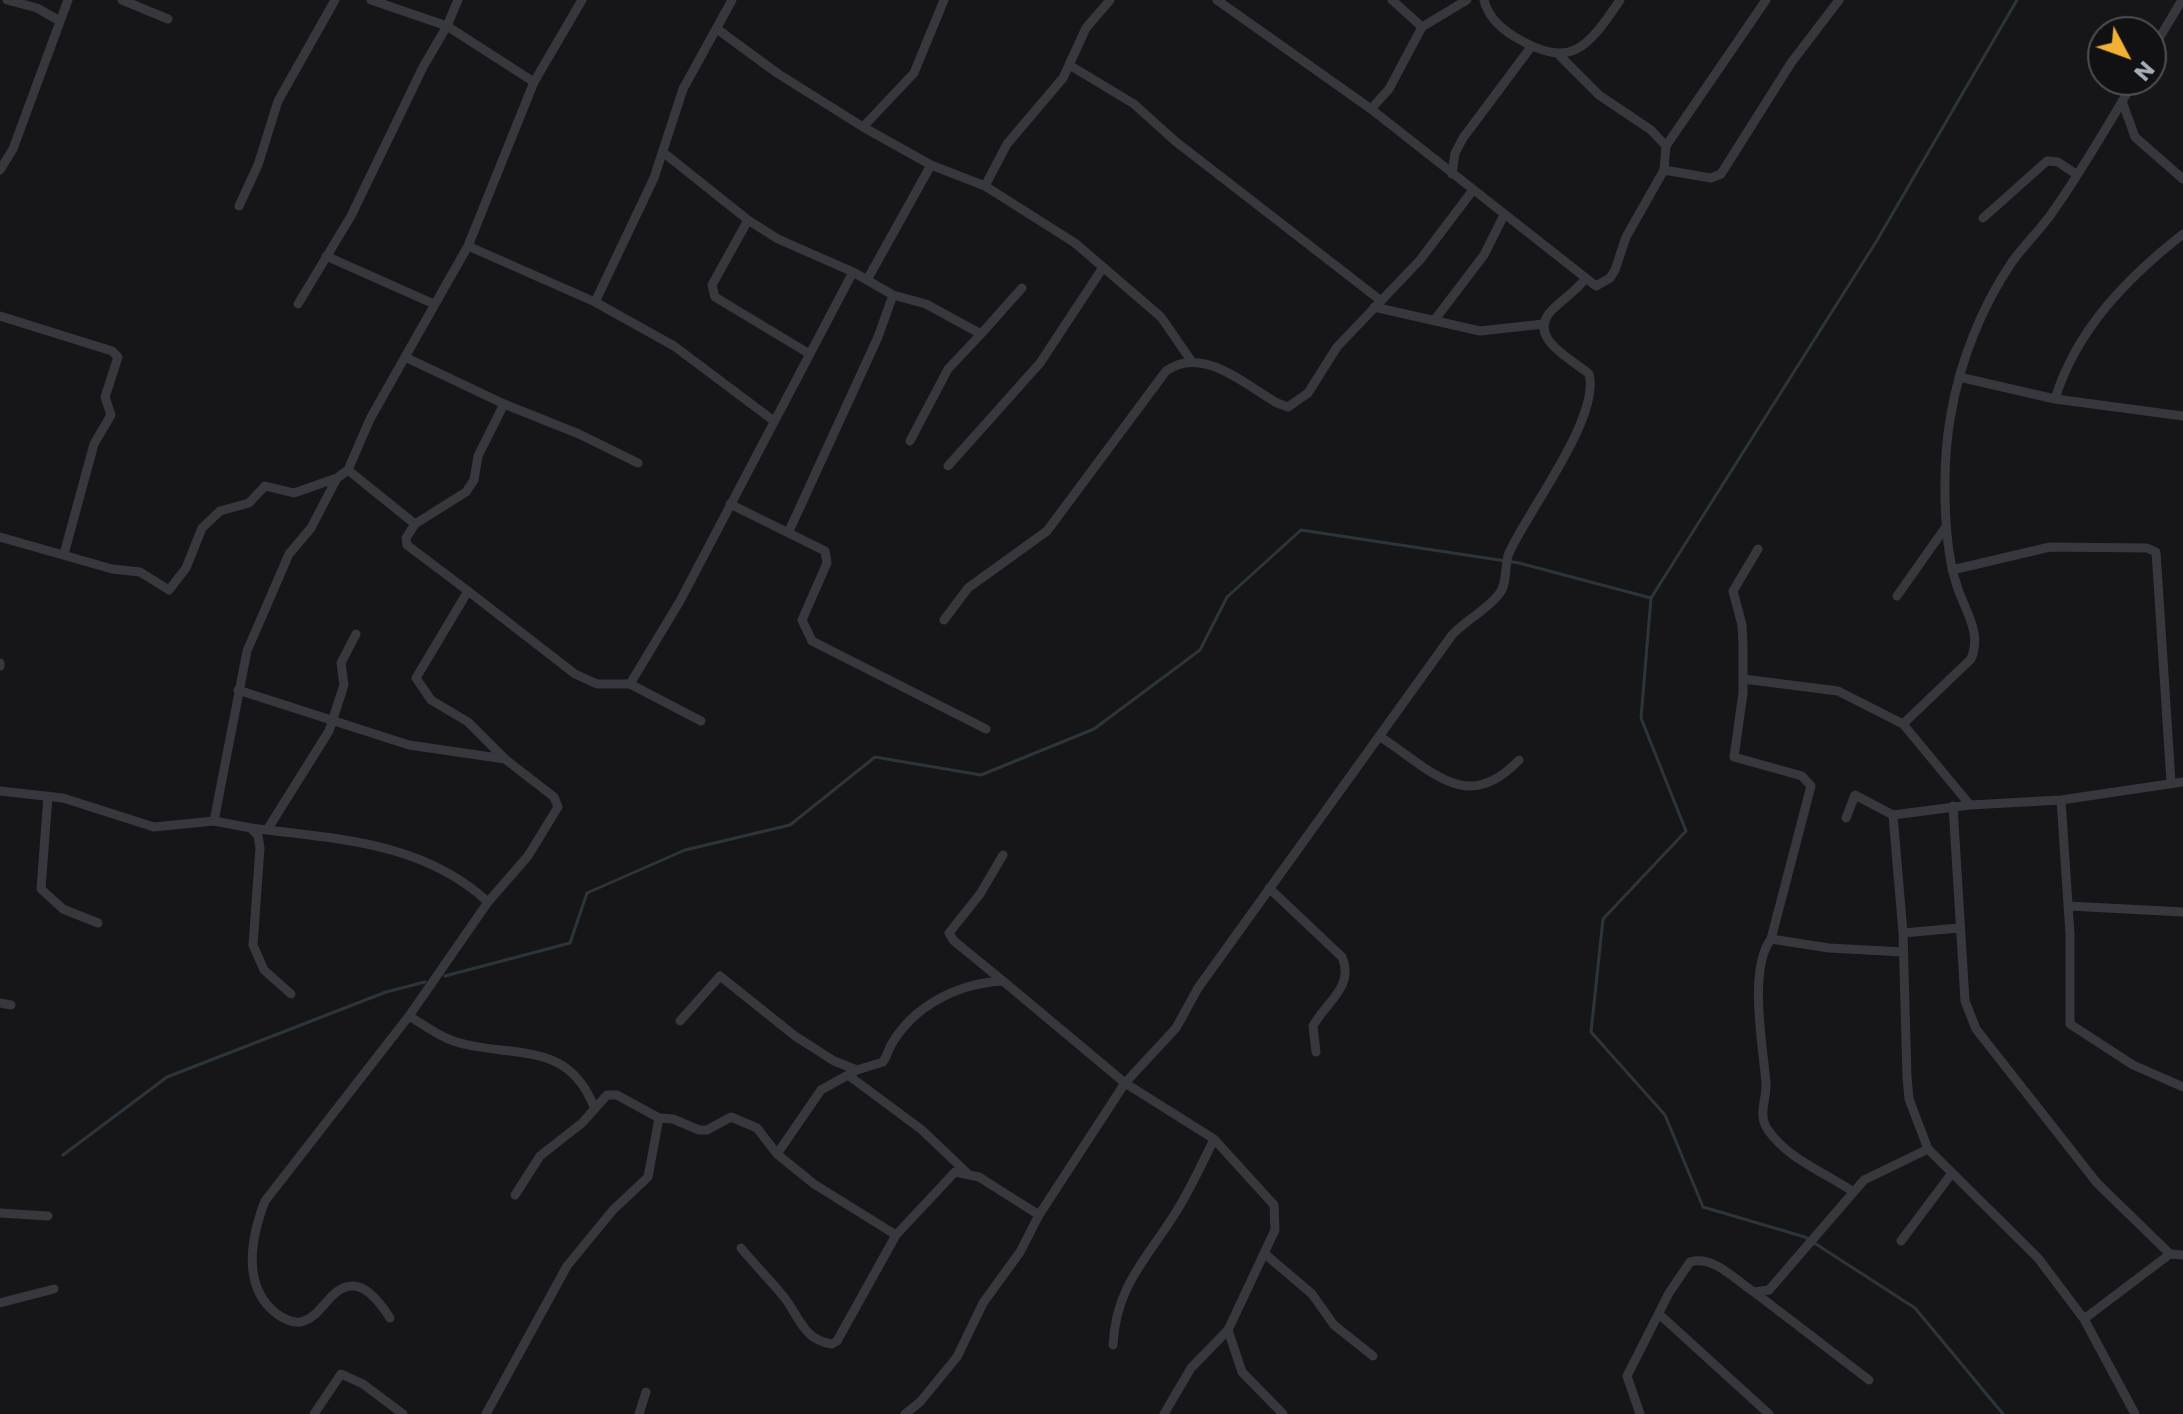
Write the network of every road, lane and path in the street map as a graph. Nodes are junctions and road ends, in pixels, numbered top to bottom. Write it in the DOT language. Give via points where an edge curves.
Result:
graph roads {
  1 [pos="7,0"];
  2 [pos="68,0"];
  3 [pos="122,0"];
  4 [pos="335,0"];
  5 [pos="371,0"];
  6 [pos="458,0"];
  7 [pos="582,0"];
  8 [pos="732,0"];
  9 [pos="944,0"];
  10 [pos="1110,0"];
  11 [pos="1217,0"];
  12 [pos="1392,0"];
  13 [pos="1467,0"];
  14 [pos="1484,0"];
  15 [pos="1620,0"];
  16 [pos="1766,0"];
  17 [pos="1839,0"];
  18 [pos="2182,0"];
  19 [pos="168,19"];
  20 [pos="58,20"];
  21 [pos="2167,25"];
  22 [pos="447,26"];
  23 [pos="1422,27"];
  24 [pos="717,29"];
  25 [pos="1531,47"];
  26 [pos="1559,55"];
  27 [pos="1071,66"];
  28 [pos="534,82"];
  29 [pos="2125,96"];
  30 [pos="2122,101"];
  31 [pos="1371,109"];
  32 [pos="863,127"];
  33 [pos="1666,146"];
  34 [pos="664,153"];
  35 [pos="931,165"];
  36 [pos="0,170"];
  37 [pos="1664,170"];
  38 [pos="1452,174"];
  39 [pos="2076,174"];
  40 [pos="2183,179"];
  41 [pos="985,186"];
  42 [pos="1473,190"];
  43 [pos="239,206"];
  44 [pos="1504,215"];
  45 [pos="1983,218"];
  46 [pos="748,220"];
  47 [pos="2183,234"];
  48 [pos="468,246"];
  49 [pos="326,256"];
  50 [pos="1102,269"];
  51 [pos="853,272"];
  52 [pos="1585,279"];
  53 [pos="867,280"];
  54 [pos="1022,288"];
  55 [pos="893,295"];
  56 [pos="595,302"];
  57 [pos="1377,303"];
  58 [pos="298,304"];
  59 [pos="434,304"];
  60 [pos="0,316"];
  61 [pos="1436,318"];
  62 [pos="1544,324"];
  63 [pos="981,334"];
  64 [pos="808,353"];
  65 [pos="405,357"];
  66 [pos="1190,359"];
  67 [pos="1959,377"];
  68 [pos="2055,399"];
  69 [pos="504,404"];
  70 [pos="2183,416"];
  71 [pos="774,421"];
  72 [pos="910,441"];
  73 [pos="638,463"];
  74 [pos="948,466"];
  75 [pos="348,470"];
  76 [pos="337,478"];
  77 [pos="730,504"];
  78 [pos="415,524"];
  79 [pos="1945,528"];
  80 [pos="789,531"];
  81 [pos="0,537"];
  82 [pos="1758,549"];
  83 [pos="64,554"];
  84 [pos="1952,570"];
  85 [pos="468,591"];
  86 [pos="1897,596"];
  87 [pos="944,620"];
  88 [pos="356,634"];
  89 [pos="1743,679"];
  90 [pos="630,684"];
  91 [pos="238,690"];
  92 [pos="701,721"];
  93 [pos="333,722"];
  94 [pos="1903,724"];
  95 [pos="986,729"];
  96 [pos="1379,736"];
  97 [pos="505,759"];
  98 [pos="1519,760"];
  99 [pos="2171,782"];
  100 [pos="2183,782"];
  101 [pos="0,791"];
  102 [pos="48,796"];
  103 [pos="2061,800"];
  104 [pos="1970,805"];
  105 [pos="1953,806"];
  106 [pos="1893,815"];
  107 [pos="1846,818"];
  108 [pos="214,821"];
  109 [pos="251,828"];
  110 [pos="267,830"];
  111 [pos="1003,855"];
  112 [pos="1269,888"];
  113 [pos="488,902"];
  114 [pos="2069,906"];
  115 [pos="2183,912"];
  116 [pos="98,923"];
  117 [pos="1959,928"];
  118 [pos="1903,933"];
  119 [pos="1771,939"];
  120 [pos="1903,952"];
  121 [pos="1003,981"];
  122 [pos="291,994"];
  123 [pos="0,1003"];
  124 [pos="11,1005"];
  125 [pos="409,1016"];
  126 [pos="680,1021"];
  127 [pos="1316,1052"];
  128 [pos="852,1073"];
  129 [pos="1125,1083"];
  130 [pos="2183,1087"];
  131 [pos="594,1107"];
  132 [pos="659,1118"];
  133 [pos="1214,1139"];
  134 [pos="1928,1149"];
  135 [pos="777,1154"];
  136 [pos="966,1172"];
  137 [pos="1952,1173"];
  138 [pos="1852,1191"];
  139 [pos="515,1195"];
  140 [pos="0,1213"];
  141 [pos="1039,1215"];
  142 [pos="48,1216"];
  143 [pos="896,1235"];
  144 [pos="1901,1241"];
  145 [pos="741,1248"];
  146 [pos="1265,1254"];
  147 [pos="2170,1254"];
  148 [pos="2183,1255"];
  149 [pos="54,1289"];
  150 [pos="1754,1292"];
  151 [pos="0,1303"];
  152 [pos="1659,1314"];
  153 [pos="390,1318"];
  154 [pos="2084,1319"];
  155 [pos="1228,1330"];
  156 [pos="1113,1345"];
  157 [pos="1373,1356"];
  158 [pos="1869,1380"];
  159 [pos="646,1392"];
  160 [pos="314,1414"];
  161 [pos="403,1414"];
  162 [pos="486,1414"];
  163 [pos="639,1414"];
  164 [pos="905,1414"];
  165 [pos="1164,1414"];
  166 [pos="1283,1414"];
  167 [pos="1640,1414"];
  168 [pos="1769,1414"];
  169 [pos="2135,1414"];
  1 -- 20 [label="street"];
  2 -- 20 [label="street"];
  3 -- 19 [label="street"];
  4 -- 43 [label="street" via="278,101"];
  5 -- 22 [label="street"];
  6 -- 22 [label="street"];
  7 -- 28 [label="street"];
  8 -- 24 [label="street"];
  9 -- 32 [label="street" via="914,73"];
  10 -- 27 [label="street" via="1086,28"];
  11 -- 31 [label="street"];
  12 -- 23 [label="street"];
  13 -- 23 [label="street"];
  14 -- 25 [label="street" via="1493,21"];
  15 -- 26 [label="street" via="1594,38"];
  16 -- 33 [label="street"];
  17 -- 37 [label="street" via="1791,63 1721,174 1711,178"];
  18 -- 21 [label="street"];
  20 -- 36 [label="street" via="13,149"];
  22 -- 28 [label="street"];
  22 -- 49 [label="street"];
  23 -- 31 [label="street" via="1389,89"];
  24 -- 32 [label="street"];
  24 -- 34 [label="street" via="683,89"];
  25 -- 26 [label="street"];
  25 -- 38 [label="street" via="1463,138"];
  26 -- 33 [label="street" via="1599,95"];
  27 -- 41 [label="street" via="1007,144"];
  27 -- 57 [label="street" via="1134,104"];
  28 -- 48 [label="street"];
  29 -- 30 [label="street"];
  30 -- 39 [label="street"];
  30 -- 40 [label="street" via="2135,137"];
  31 -- 38 [label="street"];
  32 -- 35 [label="street"];
  33 -- 37 [label="street"];
  34 -- 46 [label="street"];
  34 -- 56 [label="street"];
  35 -- 41 [label="street"];
  35 -- 53 [label="street"];
  37 -- 52 [label="street" via="1626,237 1613,274 1596,286"];
  38 -- 42 [label="street"];
  39 -- 45 [label="street" via="2047,161"];
  39 -- 67 [label="street" via="1997,286"];
  41 -- 50 [label="street" via="1075,243"];
  42 -- 44 [label="street"];
  42 -- 57 [label="street" via="1420,260"];
  44 -- 52 [label="street"];
  44 -- 61 [label="street" via="1484,255"];
  46 -- 51 [label="street"];
  46 -- 64 [label="street" via="712,285 715,297"];
  47 -- 68 [label="street" via="2089,327 2072,352"];
  48 -- 56 [label="street"];
  48 -- 59 [label="street"];
  49 -- 58 [label="street"];
  49 -- 59 [label="street"];
  50 -- 66 [label="street" via="1161,317"];
  50 -- 74 [label="street" via="1040,363"];
  51 -- 53 [label="street"];
  51 -- 64 [label="street"];
  52 -- 62 [label="street"];
  53 -- 55 [label="street"];
  54 -- 63 [label="street"];
  55 -- 63 [label="street" via="926,304"];
  55 -- 80 [label="street"];
  56 -- 71 [label="street" via="674,346"];
  57 -- 61 [label="street"];
  57 -- 66 [label="street" via="1337,347 1308,393 1288,407 1204,361"];
  59 -- 65 [label="street"];
  60 -- 83 [label="street" via="68,335 118,357 105,397 111,415 94,444"];
  61 -- 62 [label="street" via="1480,331"];
  62 -- 96 [label="street" via="1548,342 1591,377 1583,415 1510,551 1499,595 1452,635"];
  63 -- 72 [label="street" via="948,369"];
  64 -- 71 [label="street"];
  65 -- 69 [label="street"];
  65 -- 75 [label="street"];
  66 -- 87 [label="street" via="1166,371 1047,531 968,588"];
  67 -- 68 [label="street"];
  67 -- 79 [label="street" via="1950,415"];
  68 -- 70 [label="street"];
  69 -- 73 [label="street"];
  69 -- 78 [label="street" via="466,492"];
  71 -- 77 [label="street"];
  75 -- 76 [label="street"];
  75 -- 78 [label="street"];
  76 -- 83 [label="street" via="294,493 265,486 249,503 220,511 198,533 186,568 169,590 140,572"];
  76 -- 91 [label="street" via="311,528 289,554 247,651"];
  77 -- 80 [label="street"];
  77 -- 90 [label="street"];
  78 -- 85 [label="street" via="407,545"];
  79 -- 84 [label="street"];
  79 -- 86 [label="street"];
  80 -- 95 [label="street" via="825,551 827,558 802,620 812,641"];
  81 -- 83 [label="street"];
  82 -- 89 [label="street" via="1733,591 1742,625"];
  84 -- 94 [label="street" via="1973,627 1975,650"];
  84 -- 99 [label="street" via="2050,547 2156,552"];
  85 -- 90 [label="street" via="575,674 597,684"];
  85 -- 97 [label="street" via="417,683"];
  88 -- 93 [label="street" via="341,663 344,685"];
  89 -- 94 [label="street" via="1838,691"];
  89 -- 119 [label="street" via="1734,757 1802,776 1811,786"];
  90 -- 92 [label="street"];
  91 -- 93 [label="street"];
  91 -- 108 [label="street"];
  93 -- 97 [label="street" via="409,745"];
  93 -- 110 [label="street"];
  94 -- 104 [label="street"];
  96 -- 98 [label="street" via="1452,783 1471,789 1498,780"];
  96 -- 112 [label="street"];
  97 -- 113 [label="street" via="554,797 558,807 528,856"];
  99 -- 100 [label="street"];
  99 -- 103 [label="street"];
  101 -- 102 [label="street"];
  102 -- 108 [label="street" via="154,827"];
  102 -- 116 [label="street" via="41,889 63,909"];
  103 -- 104 [label="street"];
  103 -- 114 [label="street"];
  104 -- 105 [label="street"];
  105 -- 106 [label="street"];
  105 -- 117 [label="street"];
  106 -- 107 [label="street" via="1855,795"];
  106 -- 118 [label="street"];
  108 -- 109 [label="street"];
  109 -- 110 [label="street"];
  109 -- 122 [label="street" via="260,848 253,945 264,970"];
  110 -- 113 [label="street" via="422,858"];
  111 -- 121 [label="street" via="949,933"];
  112 -- 127 [label="street" via="1345,965 1343,987 1313,1026"];
  112 -- 129 [label="street" via="1176,1028"];
  113 -- 125 [label="street"];
  114 -- 115 [label="street"];
  114 -- 130 [label="street" via="2070,1024 2133,1065"];
  117 -- 118 [label="street"];
  117 -- 147 [label="street" via="1965,1001 1976,1029 2097,1183"];
  118 -- 120 [label="street"];
  119 -- 120 [label="street"];
  119 -- 138 [label="street" via="1762,958 1764,1120 1790,1152"];
  120 -- 134 [label="street" via="1909,1099"];
  121 -- 128 [label="street" via="972,985 933,1001 891,1045 883,1062"];
  121 -- 129 [label="street"];
  123 -- 124 [label="street"];
  125 -- 131 [label="street" via="462,1044 519,1050 554,1062 588,1090"];
  125 -- 153 [label="street" via="265,1201 255,1229 252,1268 268,1307 285,1320 300,1322 313,1316 332,1294 351,1285 371,1295"];
  126 -- 128 [label="street" via="720,976"];
  128 -- 135 [label="street" via="814,1098"];
  128 -- 136 [label="street"];
  129 -- 133 [label="street"];
  129 -- 141 [label="street"];
  131 -- 132 [label="street" via="607,1095 617,1095"];
  131 -- 139 [label="street" via="540,1156"];
  132 -- 135 [label="street" via="704,1131 727,1117 739,1119 757,1128"];
  132 -- 162 [label="street" via="648,1177 567,1266"];
  133 -- 146 [label="street" via="1274,1205 1277,1220"];
  133 -- 156 [label="street" via="1175,1214 1127,1285 1115,1317"];
  134 -- 137 [label="street"];
  134 -- 138 [label="street" via="1876,1173"];
  135 -- 143 [label="street" via="831,1197"];
  136 -- 141 [label="street"];
  136 -- 143 [label="street" via="955,1172"];
  137 -- 144 [label="street"];
  137 -- 154 [label="street" via="2038,1258"];
  138 -- 150 [label="street" via="1779,1281 1769,1290"];
  140 -- 142 [label="street"];
  141 -- 164 [label="street" via="983,1303 957,1357"];
  143 -- 145 [label="street" via="832,1344 805,1330"];
  146 -- 155 [label="street"];
  146 -- 157 [label="street" via="1312,1294 1334,1325"];
  147 -- 148 [label="street"];
  147 -- 154 [label="street"];
  149 -- 151 [label="street"];
  150 -- 152 [label="street" via="1721,1268 1690,1262"];
  150 -- 158 [label="street"];
  152 -- 167 [label="street" via="1627,1376"];
  152 -- 168 [label="street"];
  154 -- 169 [label="street"];
  155 -- 165 [label="street" via="1191,1368"];
  155 -- 166 [label="street" via="1242,1372"];
  159 -- 163 [label="street"];
  160 -- 161 [label="street" via="341,1374"];
}
